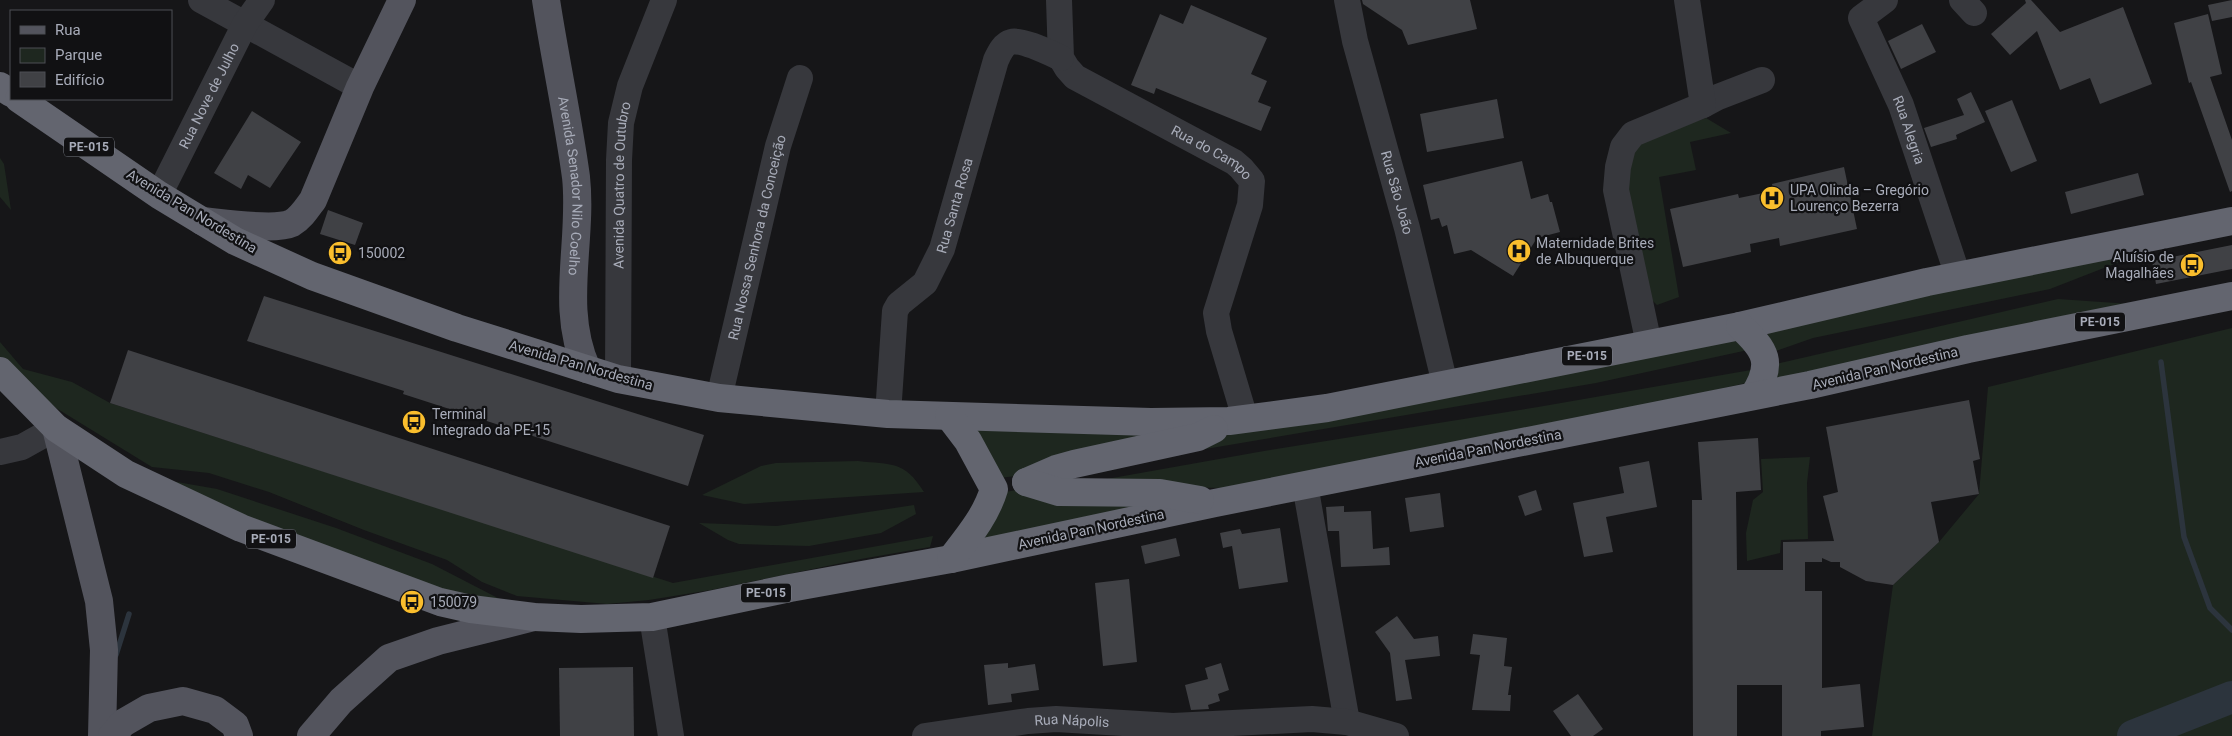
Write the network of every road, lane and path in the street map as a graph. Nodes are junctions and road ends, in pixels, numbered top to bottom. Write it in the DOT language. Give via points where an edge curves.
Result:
graph roads {
  1 [pos="201,0"];
  2 [pos="262,0"];
  3 [pos="402,0"];
  4 [pos="546,0"];
  5 [pos="664,0"];
  6 [pos="1059,0"];
  7 [pos="1347,0"];
  8 [pos="1687,0"];
  9 [pos="1885,0"];
  10 [pos="1856,9"];
  11 [pos="245,24"];
  12 [pos="1061,58"];
  13 [pos="800,78"];
  14 [pos="1762,80"];
  15 [pos="360,87"];
  16 [pos="20,100"];
  17 [pos="1703,105"];
  18 [pos="159,195"];
  19 [pos="202,221"];
  20 [pos="2232,221"];
  21 [pos="1958,276"];
  22 [pos="2232,296"];
  23 [pos="1740,326"];
  24 [pos="1649,344"];
  25 [pos="587,369"];
  26 [pos="0,371"];
  27 [pos="618,379"];
  28 [pos="1445,384"];
  29 [pos="1754,395"];
  30 [pos="719,398"];
  31 [pos="888,414"];
  32 [pos="949,416"];
  33 [pos="1237,420"];
  34 [pos="56,428"];
  35 [pos="0,452"];
  36 [pos="1305,485"];
  37 [pos="1215,503"];
  38 [pos="951,559"];
  39 [pos="534,617"];
  40 [pos="652,617"];
  41 [pos="1347,722"];
  42 [pos="102,736"];
  43 [pos="112,736"];
  44 [pos="239,736"];
  45 [pos="311,736"];
  46 [pos="671,736"];
  47 [pos="925,736"];
  48 [pos="1396,736"];
  1 -- 11 [label="street"];
  2 -- 11 [label="street, Rua Nove de Julho"];
  3 -- 15 [label="main road"];
  4 -- 25 [label="main road, Avenida Senador Nilo Coelho" via="576,177 578,207 573,312 577,343"];
  5 -- 27 [label="street, Avenida Quatro de Outubro" via="630,86 621,123"];
  6 -- 12 [label="street"];
  7 -- 28 [label="street, Rua São João"];
  8 -- 17 [label="street"];
  9 -- 10 [label="street, Rua Alegria"];
  10 -- 21 [label="street, Rua Alegria" via="1900,104"];
  11 -- 15 [label="street"];
  11 -- 18 [label="street, Rua Nove de Julho"];
  12 -- 31 [label="street, Rua Santa Rosa" via="1020,42 1010,42 1002,48 996,60 942,249 925,284 899,304 895,311"];
  12 -- 33 [label="street, Rua do Campo" via="1075,76 1234,162 1252,181 1250,205 1216,313"];
  13 -- 30 [label="street, Rua Nossa Senhora da Conceição" via="778,146"];
  14 -- 17 [label="street"];
  15 -- 19 [label="main road" via="313,200 292,223 277,227"];
  16 -- 18 [label="highway, Avenida Pan Nordestina / PE-015"];
  17 -- 24 [label="street" via="1633,134 1623,147 1618,167 1616,190"];
  18 -- 19 [label="highway, Avenida Pan Nordestina / PE-015"];
  19 -- 25 [label="highway, Avenida Pan Nordestina / PE-015" via="312,276 457,328"];
  20 -- 21 [label="highway, Avenida Pan Nordestina / PE-015"];
  21 -- 23 [label="highway, Avenida Pan Nordestina / PE-015"];
  22 -- 29 [label="highway, Avenida Pan Nordestina / PE-015"];
  23 -- 24 [label="highway, Avenida Pan Nordestina / PE-015"];
  23 -- 29 [label="highway" via="1762,348 1766,360 1765,373"];
  24 -- 28 [label="highway, Avenida Pan Nordestina / PE-015"];
  25 -- 27 [label="highway, Avenida Pan Nordestina / PE-015"];
  26 -- 34 [label="highway, Avenida Pan Nordestina / PE-015"];
  27 -- 30 [label="highway, Avenida Pan Nordestina / PE-015"];
  28 -- 33 [label="highway, Avenida Pan Nordestina / PE-015" via="1327,408"];
  29 -- 36 [label="highway, Avenida Pan Nordestina / PE-015"];
  30 -- 31 [label="highway, Avenida Pan Nordestina / PE-015"];
  31 -- 32 [label="highway, Avenida Pan Nordestina / PE-015"];
  32 -- 33 [label="highway, Avenida Pan Nordestina / PE-015" via="1151,422"];
  32 -- 38 [label="highway" via="968,441 994,489 981,518"];
  33 -- 37 [label="highway" via="1198,437 1074,464 1026,482 1059,492 1160,494"];
  34 -- 35 [label="street" via="22,447"];
  34 -- 39 [label="highway, Avenida Pan Nordestina / PE-015" via="126,474 241,528 440,602"];
  34 -- 42 [label="main road" via="99,602 104,650"];
  36 -- 37 [label="highway, Avenida Pan Nordestina / PE-015"];
  36 -- 41 [label="street"];
  37 -- 38 [label="highway, Avenida Pan Nordestina / PE-015"];
  38 -- 40 [label="highway, Avenida Pan Nordestina / PE-015"];
  39 -- 40 [label="highway, Avenida Pan Nordestina / PE-015" via="581,620"];
  39 -- 45 [label="main road" via="438,641 389,658 341,701"];
  40 -- 46 [label="street"];
  41 -- 47 [label="street, Rua Nápolis" via="1312,719 1173,726 1056,719"];
  41 -- 48 [label="street, Rua Nápolis"];
  43 -- 44 [label="main road" via="123,723 149,708 183,701 214,710 235,726"];
}
